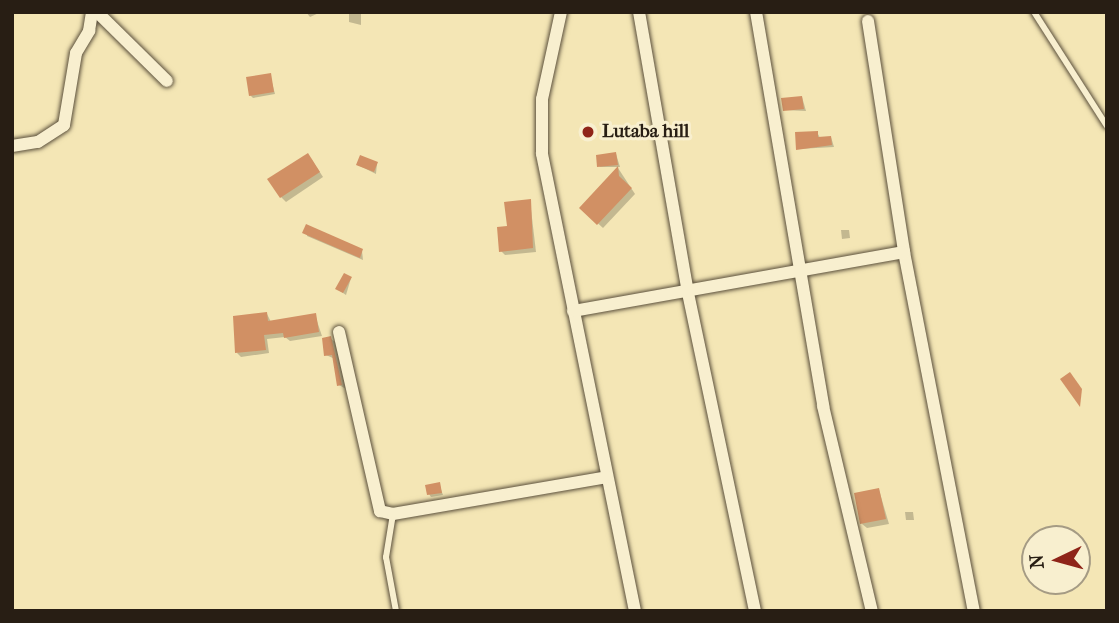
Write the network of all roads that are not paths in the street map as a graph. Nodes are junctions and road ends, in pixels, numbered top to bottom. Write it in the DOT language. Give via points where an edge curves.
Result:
graph roads {
  1 [pos="92,12"];
  2 [pos="97,12"];
  3 [pos="561,12"];
  4 [pos="639,12"];
  5 [pos="755,12"];
  6 [pos="1034,12"];
  7 [pos="867,21"];
  8 [pos="167,81"];
  9 [pos="1107,126"];
  10 [pos="12,146"];
  11 [pos="904,252"];
  12 [pos="800,268"];
  13 [pos="688,293"];
  14 [pos="573,311"];
  15 [pos="339,332"];
  16 [pos="607,477"];
  17 [pos="393,514"];
  18 [pos="396,611"];
  19 [pos="635,611"];
  20 [pos="755,611"];
  21 [pos="872,611"];
  22 [pos="974,611"];
  1 -- 10 [label="street" via="89,31 76,53 64,125 38,142"];
  2 -- 8 [label="street"];
  3 -- 14 [label="street" via="539,128"];
  4 -- 13 [label="street"];
  5 -- 12 [label="street"];
  6 -- 9 [label="lane"];
  7 -- 11 [label="street"];
  11 -- 12 [label="street"];
  11 -- 22 [label="street"];
  12 -- 13 [label="street"];
  12 -- 21 [label="street" via="823,405"];
  13 -- 14 [label="street"];
  13 -- 20 [label="street"];
  14 -- 16 [label="street"];
  15 -- 17 [label="street" via="375,503 380,511"];
  16 -- 17 [label="street"];
  16 -- 19 [label="street"];
  17 -- 18 [label="lane" via="386,557"];
}
